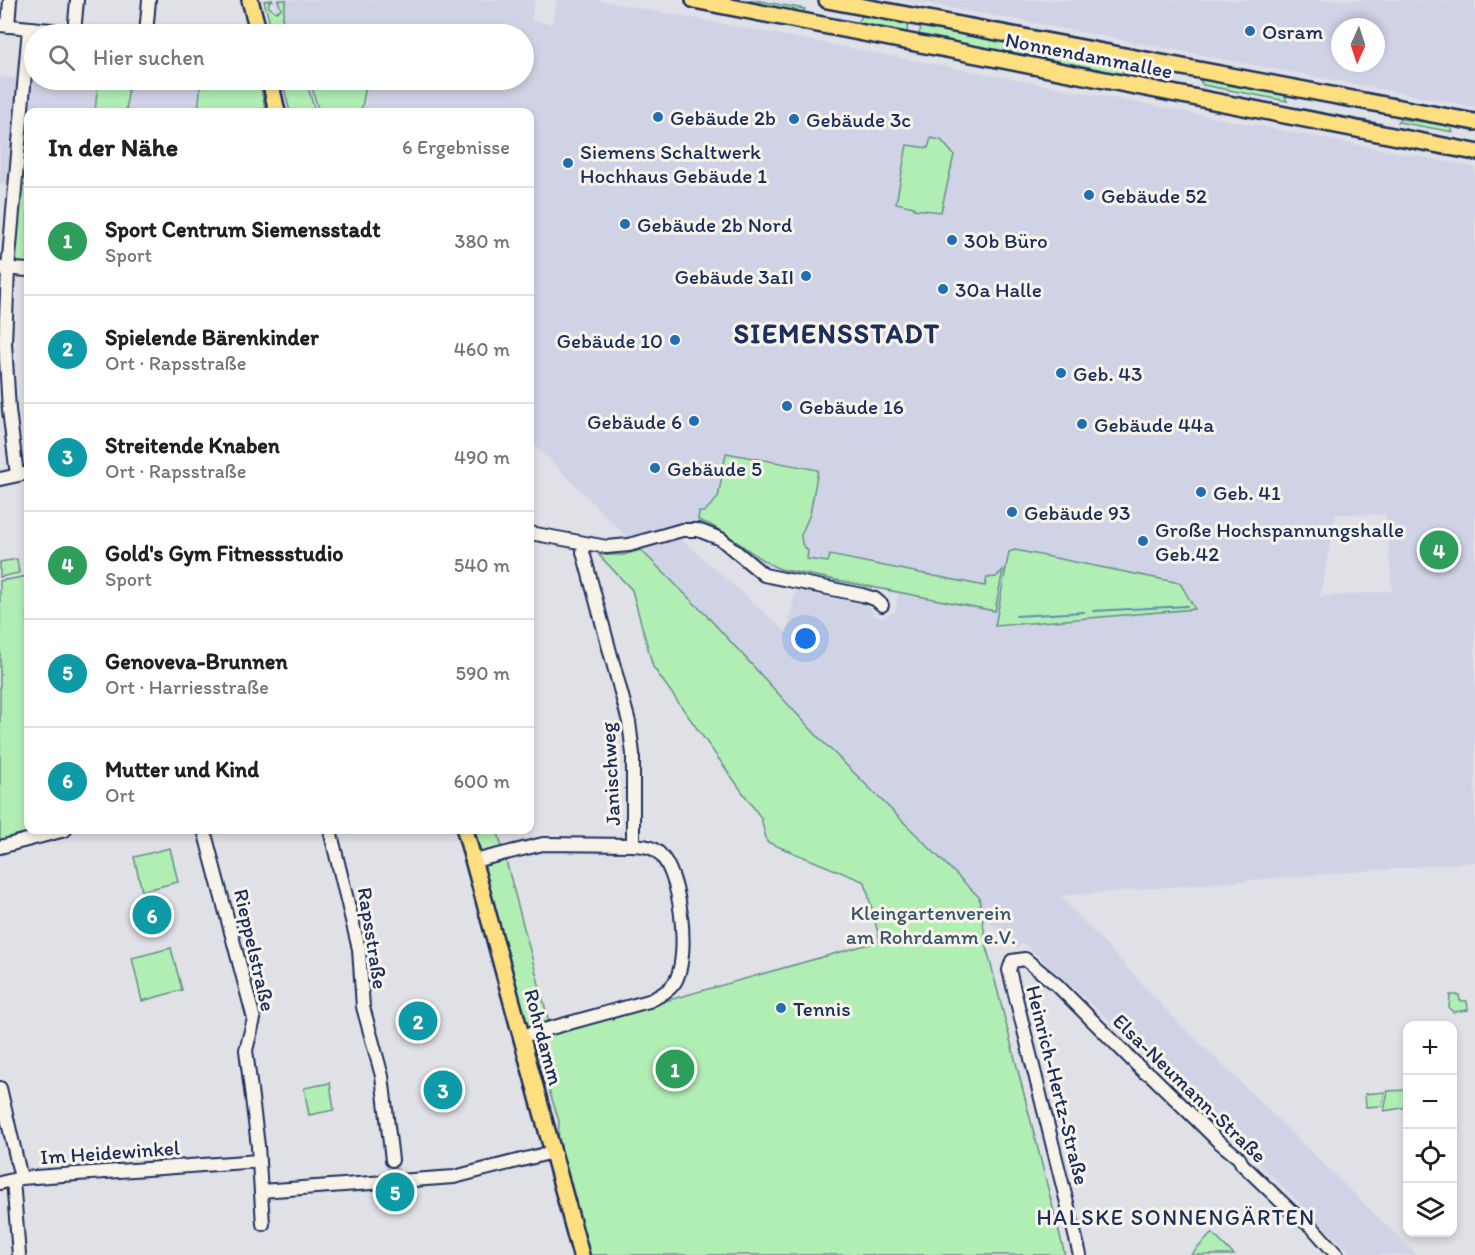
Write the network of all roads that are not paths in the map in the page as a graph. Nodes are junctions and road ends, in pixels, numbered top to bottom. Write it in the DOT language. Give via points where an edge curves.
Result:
graph roads {
  1 [pos="10,0"];
  2 [pos="77,0"];
  3 [pos="149,0"];
  4 [pos="250,0"];
  5 [pos="694,0"];
  6 [pos="827,0"];
  7 [pos="75,24"];
  8 [pos="147,24"];
  9 [pos="256,24"];
  10 [pos="4,25"];
  11 [pos="24,27"];
  12 [pos="24,76"];
  13 [pos="272,90"];
  14 [pos="276,108"];
  15 [pos="1475,122"];
  16 [pos="1475,152"];
  17 [pos="4,268"];
  18 [pos="24,270"];
  19 [pos="23,474"];
  20 [pos="0,479"];
  21 [pos="534,534"];
  22 [pos="584,544"];
  23 [pos="882,605"];
  24 [pos="50,834"];
  25 [pos="205,834"];
  26 [pos="331,834"];
  27 [pos="466,834"];
  28 [pos="633,844"];
  29 [pos="0,847"];
  30 [pos="474,861"];
  31 [pos="1012,960"];
  32 [pos="522,1036"];
  33 [pos="0,1088"];
  34 [pos="553,1152"];
  35 [pos="259,1161"];
  36 [pos="393,1171"];
  37 [pos="17,1179"];
  38 [pos="0,1183"];
  39 [pos="261,1191"];
  40 [pos="262,1224"];
  41 [pos="19,1255"];
  42 [pos="581,1255"];
  43 [pos="1080,1255"];
  44 [pos="1337,1255"];
  1 -- 10 [label="street"];
  2 -- 7 [label="street"];
  3 -- 8 [label="street"];
  4 -- 9 [label="main road"];
  5 -- 16 [label="main road, Nonnendammallee"];
  6 -- 15 [label="main road, Nonnendammallee"];
  10 -- 11 [label="street"];
  12 -- 17 [label="street"];
  13 -- 14 [label="main road"];
  17 -- 18 [label="street"];
  17 -- 19 [label="street" via="6,378"];
  19 -- 20 [label="street"];
  21 -- 22 [label="street"];
  22 -- 23 [label="street" via="616,547 682,530 706,531 764,575 862,595"];
  22 -- 28 [label="street, Janischweg" via="632,737"];
  24 -- 29 [label="street"];
  25 -- 35 [label="street, Rieppelstraße" via="254,1019 246,1050"];
  26 -- 36 [label="street, Rapsstraße" via="359,949 363,1007 382,1076"];
  27 -- 30 [label="main road, Rohrdamm"];
  28 -- 30 [label="street" via="543,844"];
  28 -- 32 [label="street, Janischweg" via="659,853 675,883 681,924 675,983 649,1001"];
  30 -- 32 [label="main road, Rohrdamm"];
  31 -- 43 [label="street, Heinrich-Hertz-Straße" via="1009,970"];
  31 -- 44 [label="street, Elsa-Neumann-Straße" via="1025,959 1057,985"];
  32 -- 34 [label="main road, Rohrdamm"];
  33 -- 37 [label="street, Im Heidewinkel"];
  34 -- 36 [label="street" via="480,1173"];
  34 -- 42 [label="main road, Rohrdamm"];
  35 -- 37 [label="street, Im Heidewinkel"];
  35 -- 39 [label="street, Rieppelstraße"];
  36 -- 39 [label="street"];
  37 -- 38 [label="street"];
  37 -- 41 [label="street, Im Heidewinkel"];
  39 -- 40 [label="street, Rieppelstraße"];
}
